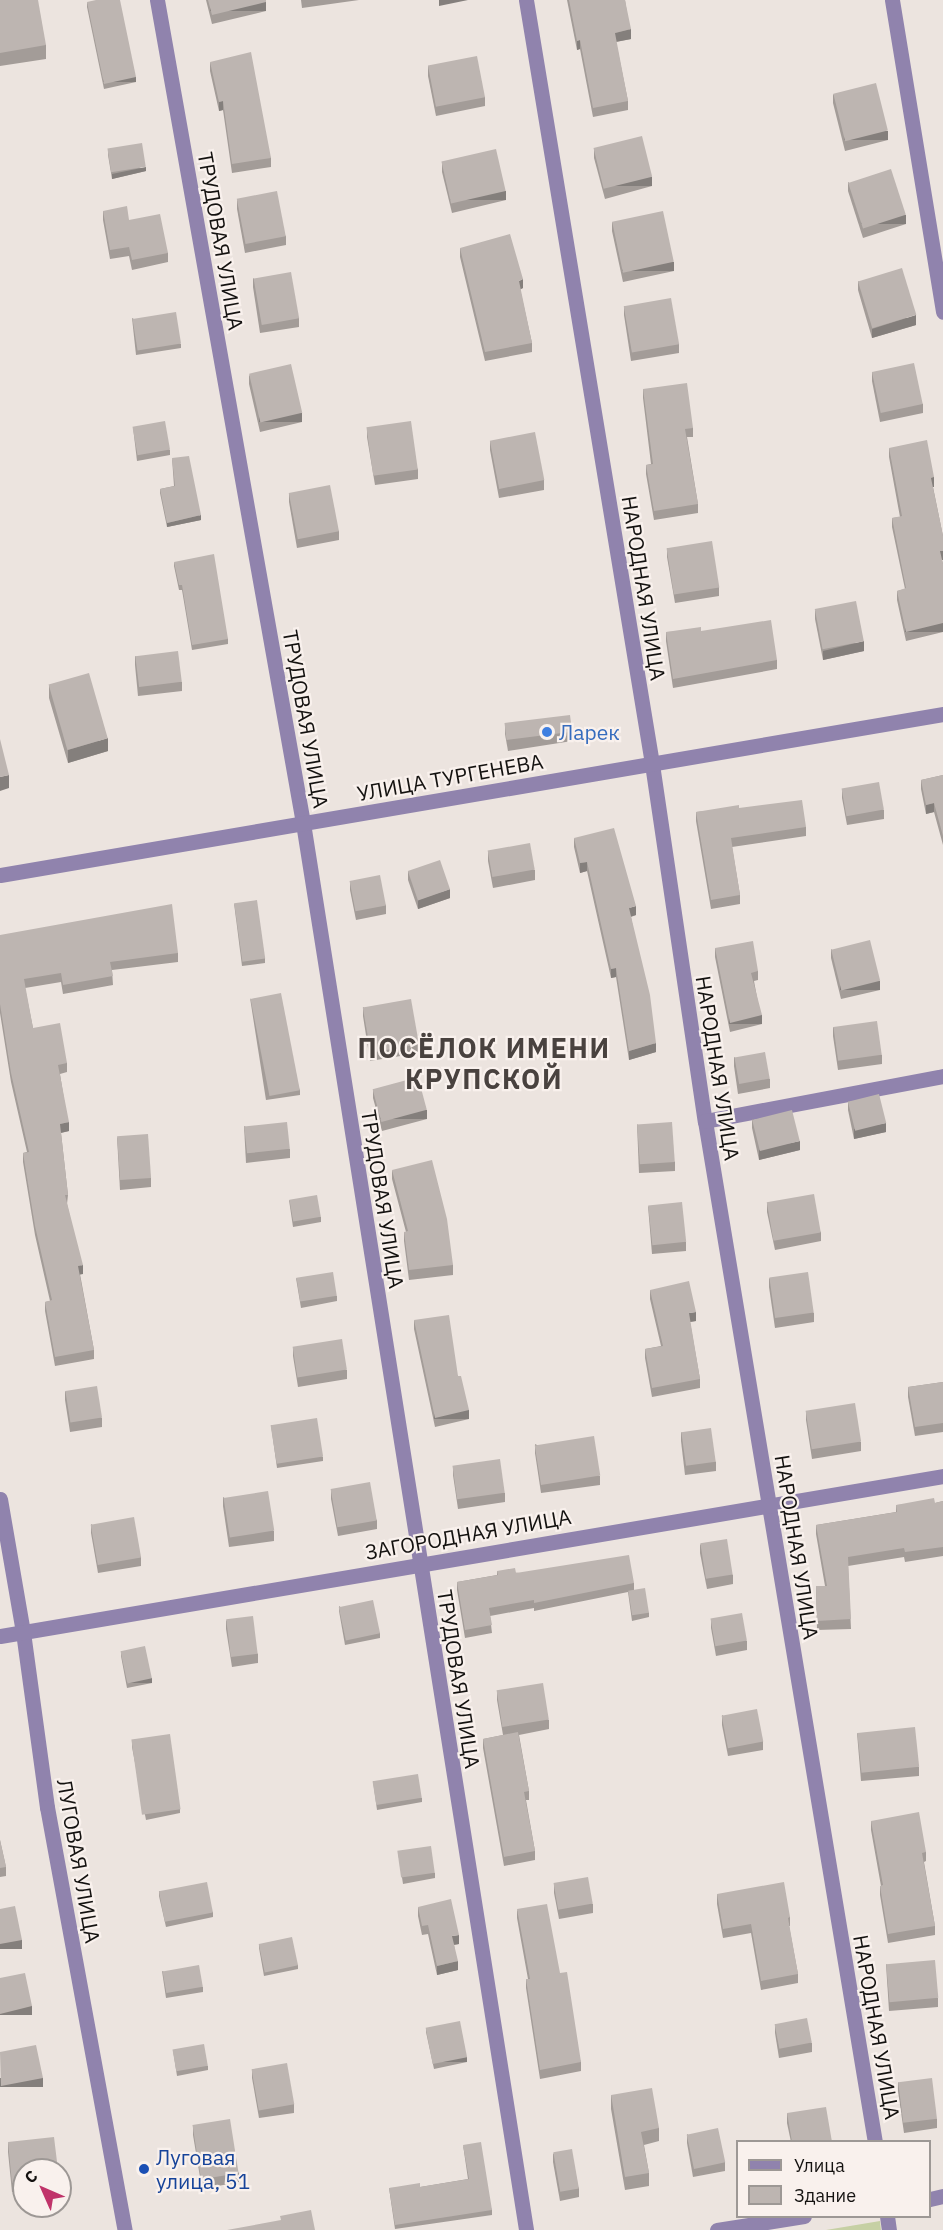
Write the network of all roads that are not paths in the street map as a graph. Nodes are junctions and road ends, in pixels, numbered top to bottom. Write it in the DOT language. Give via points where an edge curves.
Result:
graph roads {
  1 [pos="158,0"];
  2 [pos="526,0"];
  3 [pos="892,0"];
  4 [pos="943,312"];
  5 [pos="943,714"];
  6 [pos="652,764"];
  7 [pos="303,823"];
  8 [pos="0,875"];
  9 [pos="943,1076"];
  10 [pos="705,1121"];
  11 [pos="943,1476"];
  12 [pos="0,1499"];
  13 [pos="768,1506"];
  14 [pos="419,1563"];
  15 [pos="23,1632"];
  16 [pos="0,1636"];
  17 [pos="875,2140"];
  18 [pos="797,2218"];
  19 [pos="125,2230"];
  20 [pos="526,2230"];
  21 [pos="717,2230"];
  1 -- 7 [label="street, ТРУДОВАЯ УЛИЦА"];
  2 -- 6 [label="street, НАРОДНАЯ УЛИЦА"];
  3 -- 4 [label="street"];
  5 -- 6 [label="street, УЛИЦА ТУРГЕНЕВА"];
  6 -- 7 [label="street, УЛИЦА ТУРГЕНЕВА"];
  6 -- 10 [label="street, НАРОДНАЯ УЛИЦА"];
  7 -- 8 [label="street, УЛИЦА ТУРГЕНЕВА"];
  7 -- 14 [label="street, ТРУДОВАЯ УЛИЦА"];
  9 -- 10 [label="street"];
  10 -- 13 [label="street, НАРОДНАЯ УЛИЦА"];
  11 -- 13 [label="street, ЗАГОРОДНАЯ УЛИЦА"];
  12 -- 15 [label="street, ЛУГОВАЯ УЛИЦА"];
  13 -- 14 [label="street, ЗАГОРОДНАЯ УЛИЦА"];
  13 -- 17 [label="street, НАРОДНАЯ УЛИЦА"];
  14 -- 15 [label="street, ЗАГОРОДНАЯ УЛИЦА"];
  14 -- 20 [label="street, ТРУДОВАЯ УЛИЦА"];
  15 -- 16 [label="street, ЗАГОРОДНАЯ УЛИЦА"];
  15 -- 19 [label="street, ЛУГОВАЯ УЛИЦА" via="47,1806"];
  18 -- 21 [label="street"];
}
